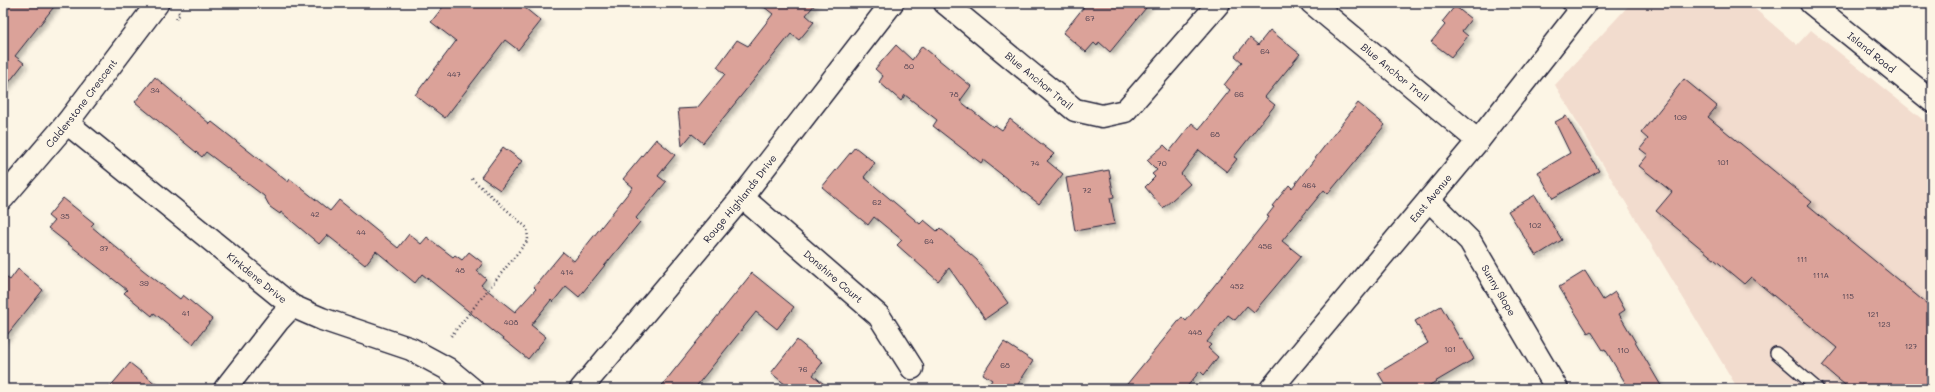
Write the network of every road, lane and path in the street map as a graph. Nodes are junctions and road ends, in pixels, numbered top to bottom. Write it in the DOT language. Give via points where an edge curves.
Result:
graph roads {
  1 [pos="892,3"];
  2 [pos="945,3"];
  3 [pos="1219,3"];
  4 [pos="1312,3"];
  5 [pos="1811,3"];
  6 [pos="157,4"];
  7 [pos="1577,6"];
  8 [pos="1932,101"];
  9 [pos="67,123"];
  10 [pos="1478,141"];
  11 [pos="471,178"];
  12 [pos="742,197"];
  13 [pos="3,198"];
  14 [pos="1429,200"];
  15 [pos="292,306"];
  16 [pos="451,336"];
  17 [pos="1776,353"];
  18 [pos="912,368"];
  19 [pos="225,389"];
  20 [pos="472,389"];
  21 [pos="581,389"];
  22 [pos="1271,389"];
  23 [pos="1557,389"];
  24 [pos="1818,389"];
  1 -- 12 [label="street, Rouge Highlands Drive"];
  2 -- 3 [label="street, Blue Anchor Trail" via="1075,110 1102,116 1125,111"];
  4 -- 10 [label="street, Blue Anchor Trail"];
  5 -- 8 [label="street, Island Road"];
  6 -- 9 [label="street, Calderstone Crescent"];
  7 -- 10 [label="street, East Avenue"];
  9 -- 13 [label="street, Calderstone Crescent"];
  9 -- 15 [label="street, Kirkdene Drive"];
  10 -- 14 [label="street, East Avenue"];
  11 -- 16 [label="path" via="527,228 528,240"];
  12 -- 18 [label="street, Donshire Court" via="878,316"];
  12 -- 21 [label="street, Rouge Highlands Drive"];
  14 -- 22 [label="street, East Avenue"];
  14 -- 23 [label="street, Sunny Slope" via="1470,241"];
  15 -- 19 [label="street"];
  15 -- 20 [label="street, Kirkdene Drive" via="411,350 448,369"];
  17 -- 24 [label="lane"];
}
